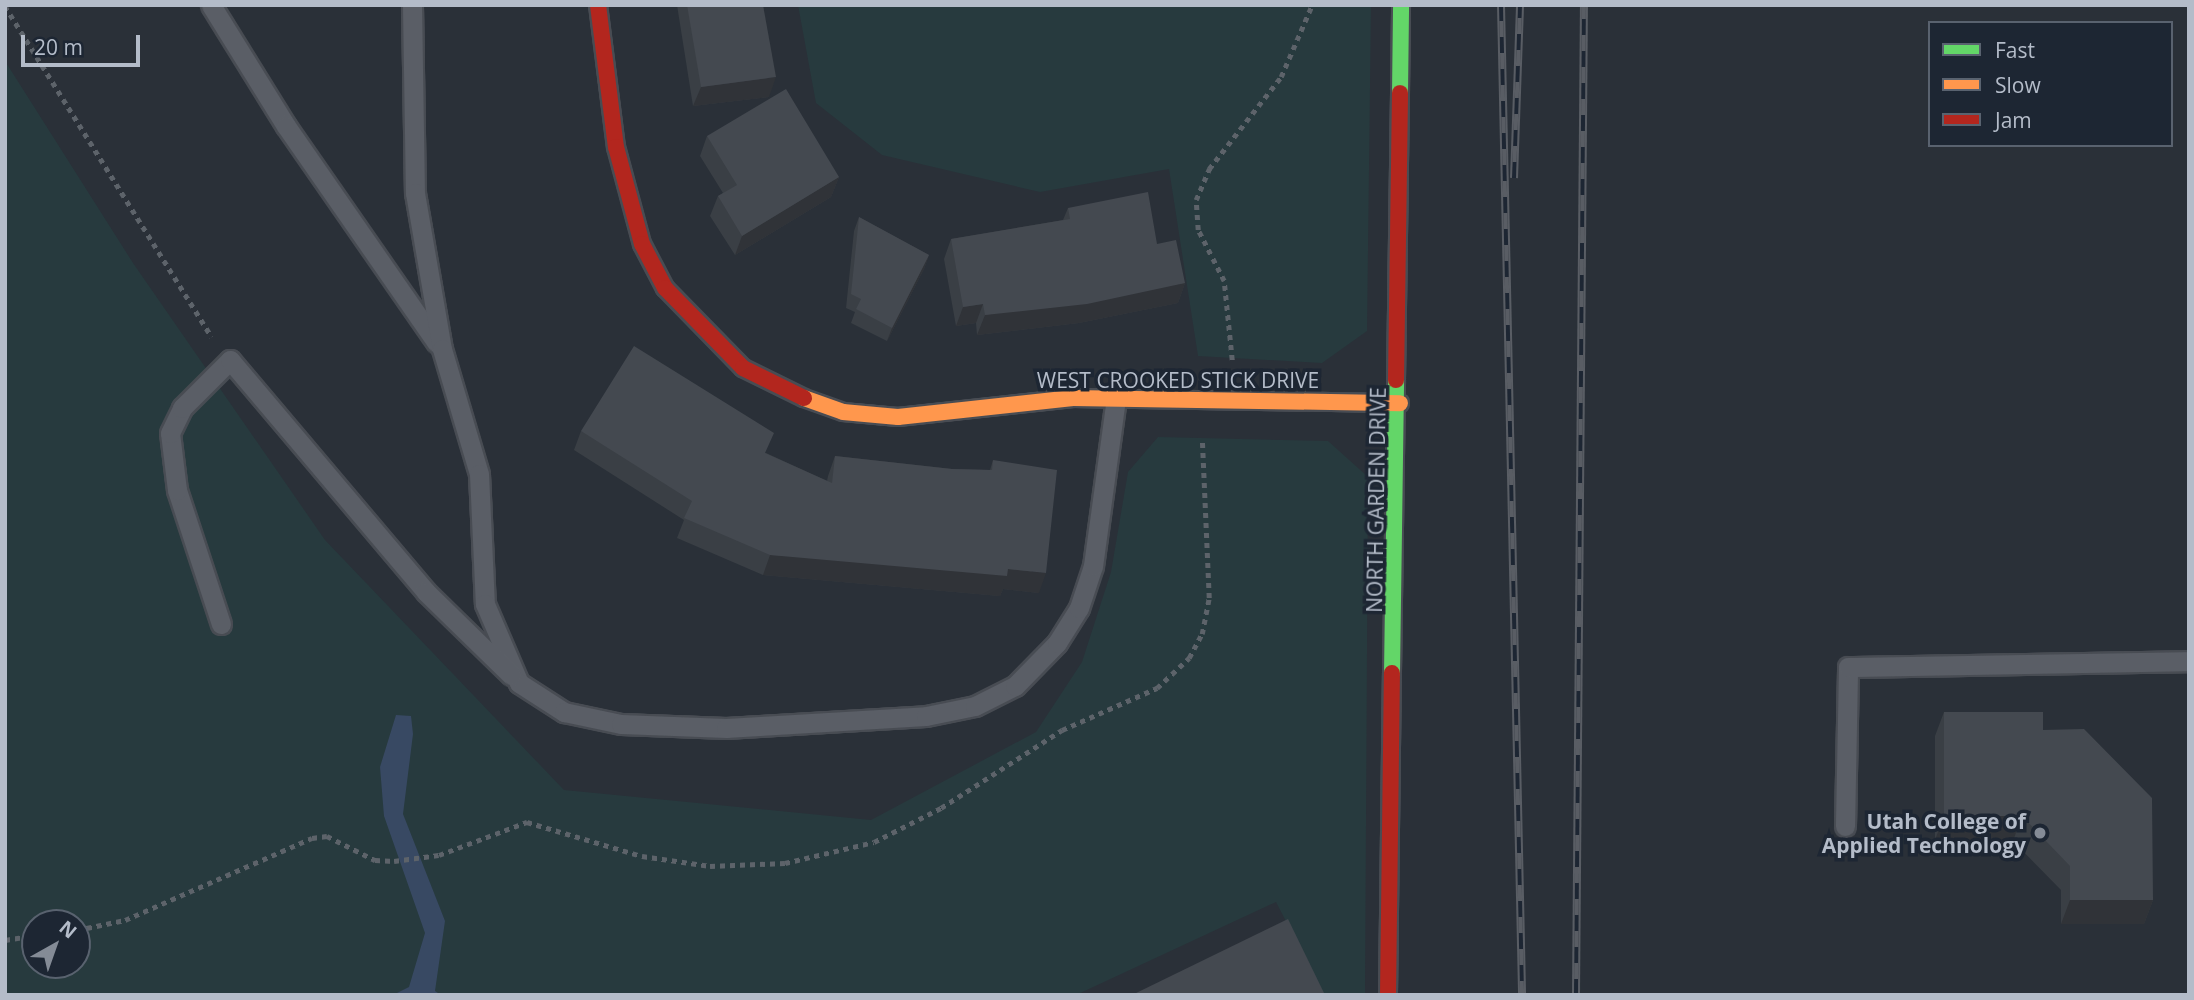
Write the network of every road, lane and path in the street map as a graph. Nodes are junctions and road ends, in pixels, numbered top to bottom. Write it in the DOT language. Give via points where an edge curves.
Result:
graph roads {
  1 [pos="211,5"];
  2 [pos="412,5"];
  3 [pos="597,5"];
  4 [pos="1312,5"];
  5 [pos="1401,5"];
  6 [pos="5,6"];
  7 [pos="442,349"];
  8 [pos="230,360"];
  9 [pos="1232,361"];
  10 [pos="1116,399"];
  11 [pos="1399,403"];
  12 [pos="221,625"];
  13 [pos="2189,661"];
  14 [pos="519,683"];
  15 [pos="1845,826"];
  16 [pos="423,858"];
  17 [pos="91,927"];
  18 [pos="1388,995"];
  1 -- 7 [label="lane" via="286,126"];
  2 -- 7 [label="lane" via="415,193"];
  3 -- 10 [label="street, WEST CROOKED STICK DRIVE" via="616,147 642,244 690,318 743,368 789,393 857,414 898,417 1030,400"];
  4 -- 9 [label="path" via="1281,77 1209,169 1196,200 1198,230 1224,281"];
  5 -- 11 [label="street, NORTH GARDEN DRIVE"];
  6 -- 8 [label="path" via="187,307"];
  7 -- 14 [label="lane" via="479,474 485,604"];
  8 -- 12 [label="lane" via="182,408 170,433 177,490"];
  8 -- 14 [label="lane" via="426,592"];
  10 -- 11 [label="street, WEST CROOKED STICK DRIVE"];
  10 -- 14 [label="lane" via="1093,566 1079,608 1057,643 1015,687 975,706 926,716 726,728 621,724 564,712"];
  11 -- 18 [label="street, NORTH GARDEN DRIVE"];
  13 -- 15 [label="lane" via="1848,667"];
  16 -- 17 [label="path" via="375,860 327,836 312,838 288,843 125,920"];
}
